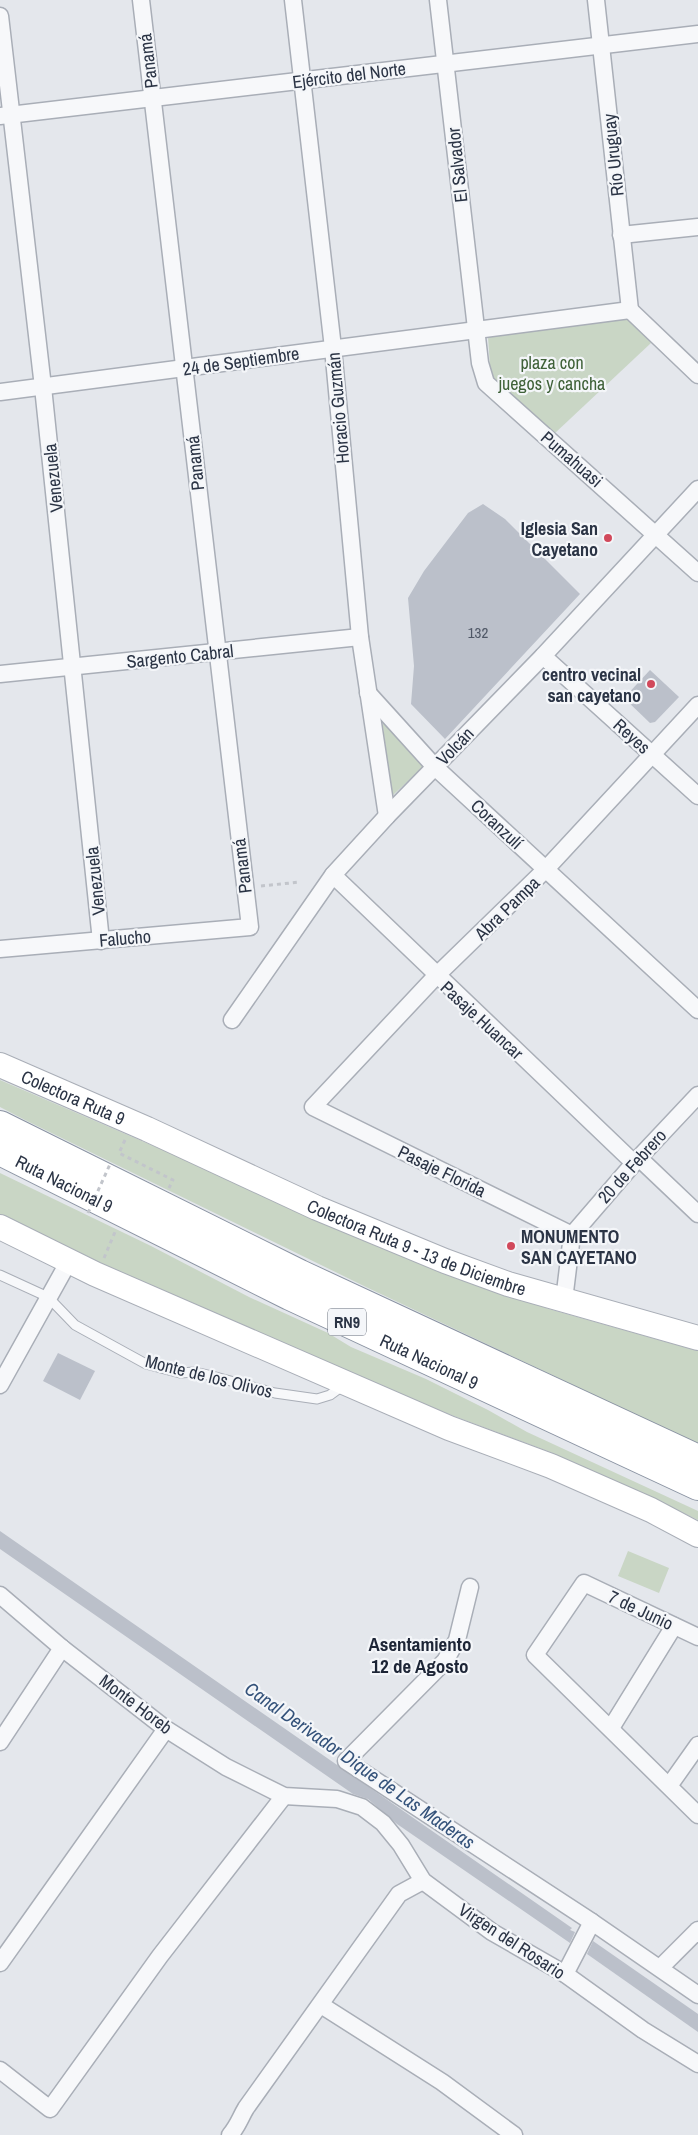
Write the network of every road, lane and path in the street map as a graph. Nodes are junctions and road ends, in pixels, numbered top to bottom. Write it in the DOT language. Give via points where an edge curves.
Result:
graph roads {
  1 [pos="141,0"];
  2 [pos="293,0"];
  3 [pos="438,0"];
  4 [pos="596,0"];
  5 [pos="0,16"];
  6 [pos="698,34"];
  7 [pos="601,46"];
  8 [pos="446,63"];
  9 [pos="302,81"];
  10 [pos="152,99"];
  11 [pos="6,116"];
  12 [pos="698,227"];
  13 [pos="622,235"];
  14 [pos="630,310"];
  15 [pos="476,330"];
  16 [pos="333,348"];
  17 [pos="184,368"];
  18 [pos="698,375"];
  19 [pos="43,387"];
  20 [pos="0,392"];
  21 [pos="698,489"];
  22 [pos="656,533"];
  23 [pos="698,573"];
  24 [pos="360,638"];
  25 [pos="216,652"];
  26 [pos="544,656"];
  27 [pos="73,667"];
  28 [pos="0,674"];
  29 [pos="368,693"];
  30 [pos="698,706"];
  31 [pos="653,755"];
  32 [pos="435,767"];
  33 [pos="698,796"];
  34 [pos="386,816"];
  35 [pos="546,869"];
  36 [pos="333,875"];
  37 [pos="300,882"];
  38 [pos="245,887"];
  39 [pos="250,926"];
  40 [pos="101,941"];
  41 [pos="0,949"];
  42 [pos="436,976"];
  43 [pos="698,1010"];
  44 [pos="232,1020"];
  45 [pos="0,1065"];
  46 [pos="698,1095"];
  47 [pos="313,1108"];
  48 [pos="0,1125"];
  49 [pos="147,1129"];
  50 [pos="0,1151"];
  51 [pos="636,1160"];
  52 [pos="111,1162"];
  53 [pos="698,1214"];
  54 [pos="95,1217"];
  55 [pos="0,1227"];
  56 [pos="117,1227"];
  57 [pos="572,1235"];
  58 [pos="69,1261"];
  59 [pos="102,1262"];
  60 [pos="0,1275"];
  61 [pos="48,1297"];
  62 [pos="564,1300"];
  63 [pos="698,1338"];
  64 [pos="347,1383"];
  65 [pos="0,1385"];
  66 [pos="698,1460"];
  67 [pos="698,1486"];
  68 [pos="695,1539"];
  69 [pos="470,1587"];
  70 [pos="0,1595"];
  71 [pos="674,1626"];
  72 [pos="698,1637"];
  73 [pos="62,1648"];
  74 [pos="611,1728"];
  75 [pos="166,1729"];
  76 [pos="0,1742"];
  77 [pos="698,1744"];
  78 [pos="669,1786"];
  79 [pos="284,1796"];
  80 [pos="698,1814"];
  81 [pos="424,1880"];
  82 [pos="698,1930"];
  83 [pos="585,1936"];
  84 [pos="0,1962"];
  85 [pos="660,1968"];
  86 [pos="565,1974"];
  87 [pos="698,1995"];
  88 [pos="321,2005"];
  89 [pos="698,2064"];
  90 [pos="0,2070"];
  91 [pos="240,2131"];
  92 [pos="514,2135"];
  1 -- 10 [label="street, Panamá"];
  2 -- 9 [label="street, Horacio Guzmán"];
  3 -- 8 [label="street, El Salvador"];
  4 -- 7 [label="street, Río Uruguay"];
  5 -- 11 [label="street, Venezuela"];
  6 -- 7 [label="street, Ejército del Norte"];
  7 -- 8 [label="street, Ejército del Norte"];
  7 -- 13 [label="street, Río Uruguay"];
  8 -- 9 [label="street, Ejército del Norte"];
  8 -- 15 [label="street, El Salvador"];
  9 -- 10 [label="street, Ejército del Norte"];
  9 -- 16 [label="street, Horacio Guzmán"];
  10 -- 11 [label="street, Ejército del Norte"];
  10 -- 17 [label="street, Panamá"];
  11 -- 19 [label="street, Venezuela"];
  12 -- 13 [label="street"];
  13 -- 14 [label="street, Río Uruguay"];
  14 -- 15 [label="street, 24 de Septiembre"];
  14 -- 18 [label="street"];
  15 -- 16 [label="street, 24 de Septiembre"];
  15 -- 22 [label="street, Pumahuasi" via="486,383"];
  16 -- 17 [label="street, 24 de Septiembre"];
  16 -- 24 [label="street, Horacio Guzmán"];
  17 -- 19 [label="street, 24 de Septiembre"];
  17 -- 25 [label="street, Panamá"];
  19 -- 20 [label="street, 24 de Septiembre"];
  19 -- 27 [label="street, Venezuela"];
  21 -- 22 [label="street, Volcán"];
  22 -- 23 [label="street, Pumahuasi"];
  22 -- 26 [label="street, Volcán"];
  24 -- 25 [label="street, Sargento Cabral"];
  24 -- 29 [label="street, Horacio Guzmán"];
  25 -- 27 [label="street, Sargento Cabral"];
  25 -- 38 [label="street, Panamá"];
  26 -- 31 [label="street, Reyes"];
  26 -- 32 [label="street, Volcán"];
  27 -- 28 [label="street, Sargento Cabral"];
  27 -- 40 [label="street, Venezuela"];
  29 -- 32 [label="street, Coranzulí"];
  29 -- 34 [label="street, Horacio Guzmán"];
  30 -- 31 [label="street, Abra Pampa"];
  31 -- 33 [label="street, Reyes"];
  31 -- 35 [label="street, Abra Pampa"];
  32 -- 34 [label="street, Volcán"];
  32 -- 35 [label="street, Coranzulí"];
  34 -- 36 [label="street, Volcán"];
  35 -- 42 [label="street, Abra Pampa"];
  35 -- 43 [label="street, Coranzulí"];
  36 -- 42 [label="street, Pasaje Huancar"];
  36 -- 44 [label="street, Volcán"];
  37 -- 38 [label="path"];
  38 -- 39 [label="street, Panamá"];
  39 -- 40 [label="street, Falucho"];
  40 -- 41 [label="street, Falucho"];
  42 -- 47 [label="street, Abra Pampa"];
  42 -- 51 [label="street, Pasaje Huancar"];
  45 -- 49 [label="street, Colectora Ruta 9"];
  46 -- 51 [label="street, 20 de Febrero"];
  47 -- 57 [label="street, Pasaje Florida"];
  48 -- 66 [label="highway, Ruta Nacional 9 / RN9" via="308,1278"];
  49 -- 62 [label="street, Colectora Ruta 9 - 13 de Diciembre" via="318,1208 445,1261"];
  50 -- 67 [label="highway, Ruta Nacional 9 / RN9" via="290,1296"];
  51 -- 53 [label="street, Pasaje Huancar"];
  51 -- 57 [label="street, 20 de Febrero"];
  52 -- 54 [label="path, bridge" via="88,1213"];
  55 -- 58 [label="street"];
  56 -- 59 [label="path"];
  57 -- 62 [label="street"];
  58 -- 61 [label="street"];
  58 -- 64 [label="street"];
  60 -- 61 [label="lane, Monte de los Olivos"];
  61 -- 64 [label="lane, Monte de los Olivos" via="75,1325 146,1364 180,1373 204,1374 274,1393 317,1399 330,1395"];
  61 -- 65 [label="street"];
  62 -- 63 [label="street, Colectora Ruta 9 - 13 de Diciembre"];
  64 -- 68 [label="street" via="651,1510"];
  69 -- 83 [label="street" via="457,1640 445,1661 346,1761"];
  70 -- 73 [label="street, Monte Horeb"];
  71 -- 72 [label="street, 7 de Junio"];
  71 -- 74 [label="street"];
  71 -- 74 [label="street, 7 de Junio" via="584,1583 535,1655"];
  73 -- 75 [label="street, Monte Horeb"];
  73 -- 76 [label="street"];
  74 -- 78 [label="street"];
  75 -- 79 [label="street, Monte Horeb" via="226,1767"];
  75 -- 84 [label="street"];
  77 -- 78 [label="street"];
  78 -- 80 [label="street"];
  79 -- 81 [label="street, Virgen del Rosario" via="337,1799 362,1807 383,1823 402,1845"];
  79 -- 90 [label="street" via="160,1956 50,2109"];
  81 -- 86 [label="street, Virgen del Rosario" via="492,1932"];
  81 -- 88 [label="street" via="398,1894"];
  82 -- 85 [label="street"];
  83 -- 85 [label="street"];
  83 -- 86 [label="street"];
  85 -- 87 [label="street"];
  86 -- 89 [label="street, Virgen del Rosario" via="643,2030"];
  88 -- 91 [label="street" via="246,2108"];
  88 -- 92 [label="street" via="442,2082"];
}
